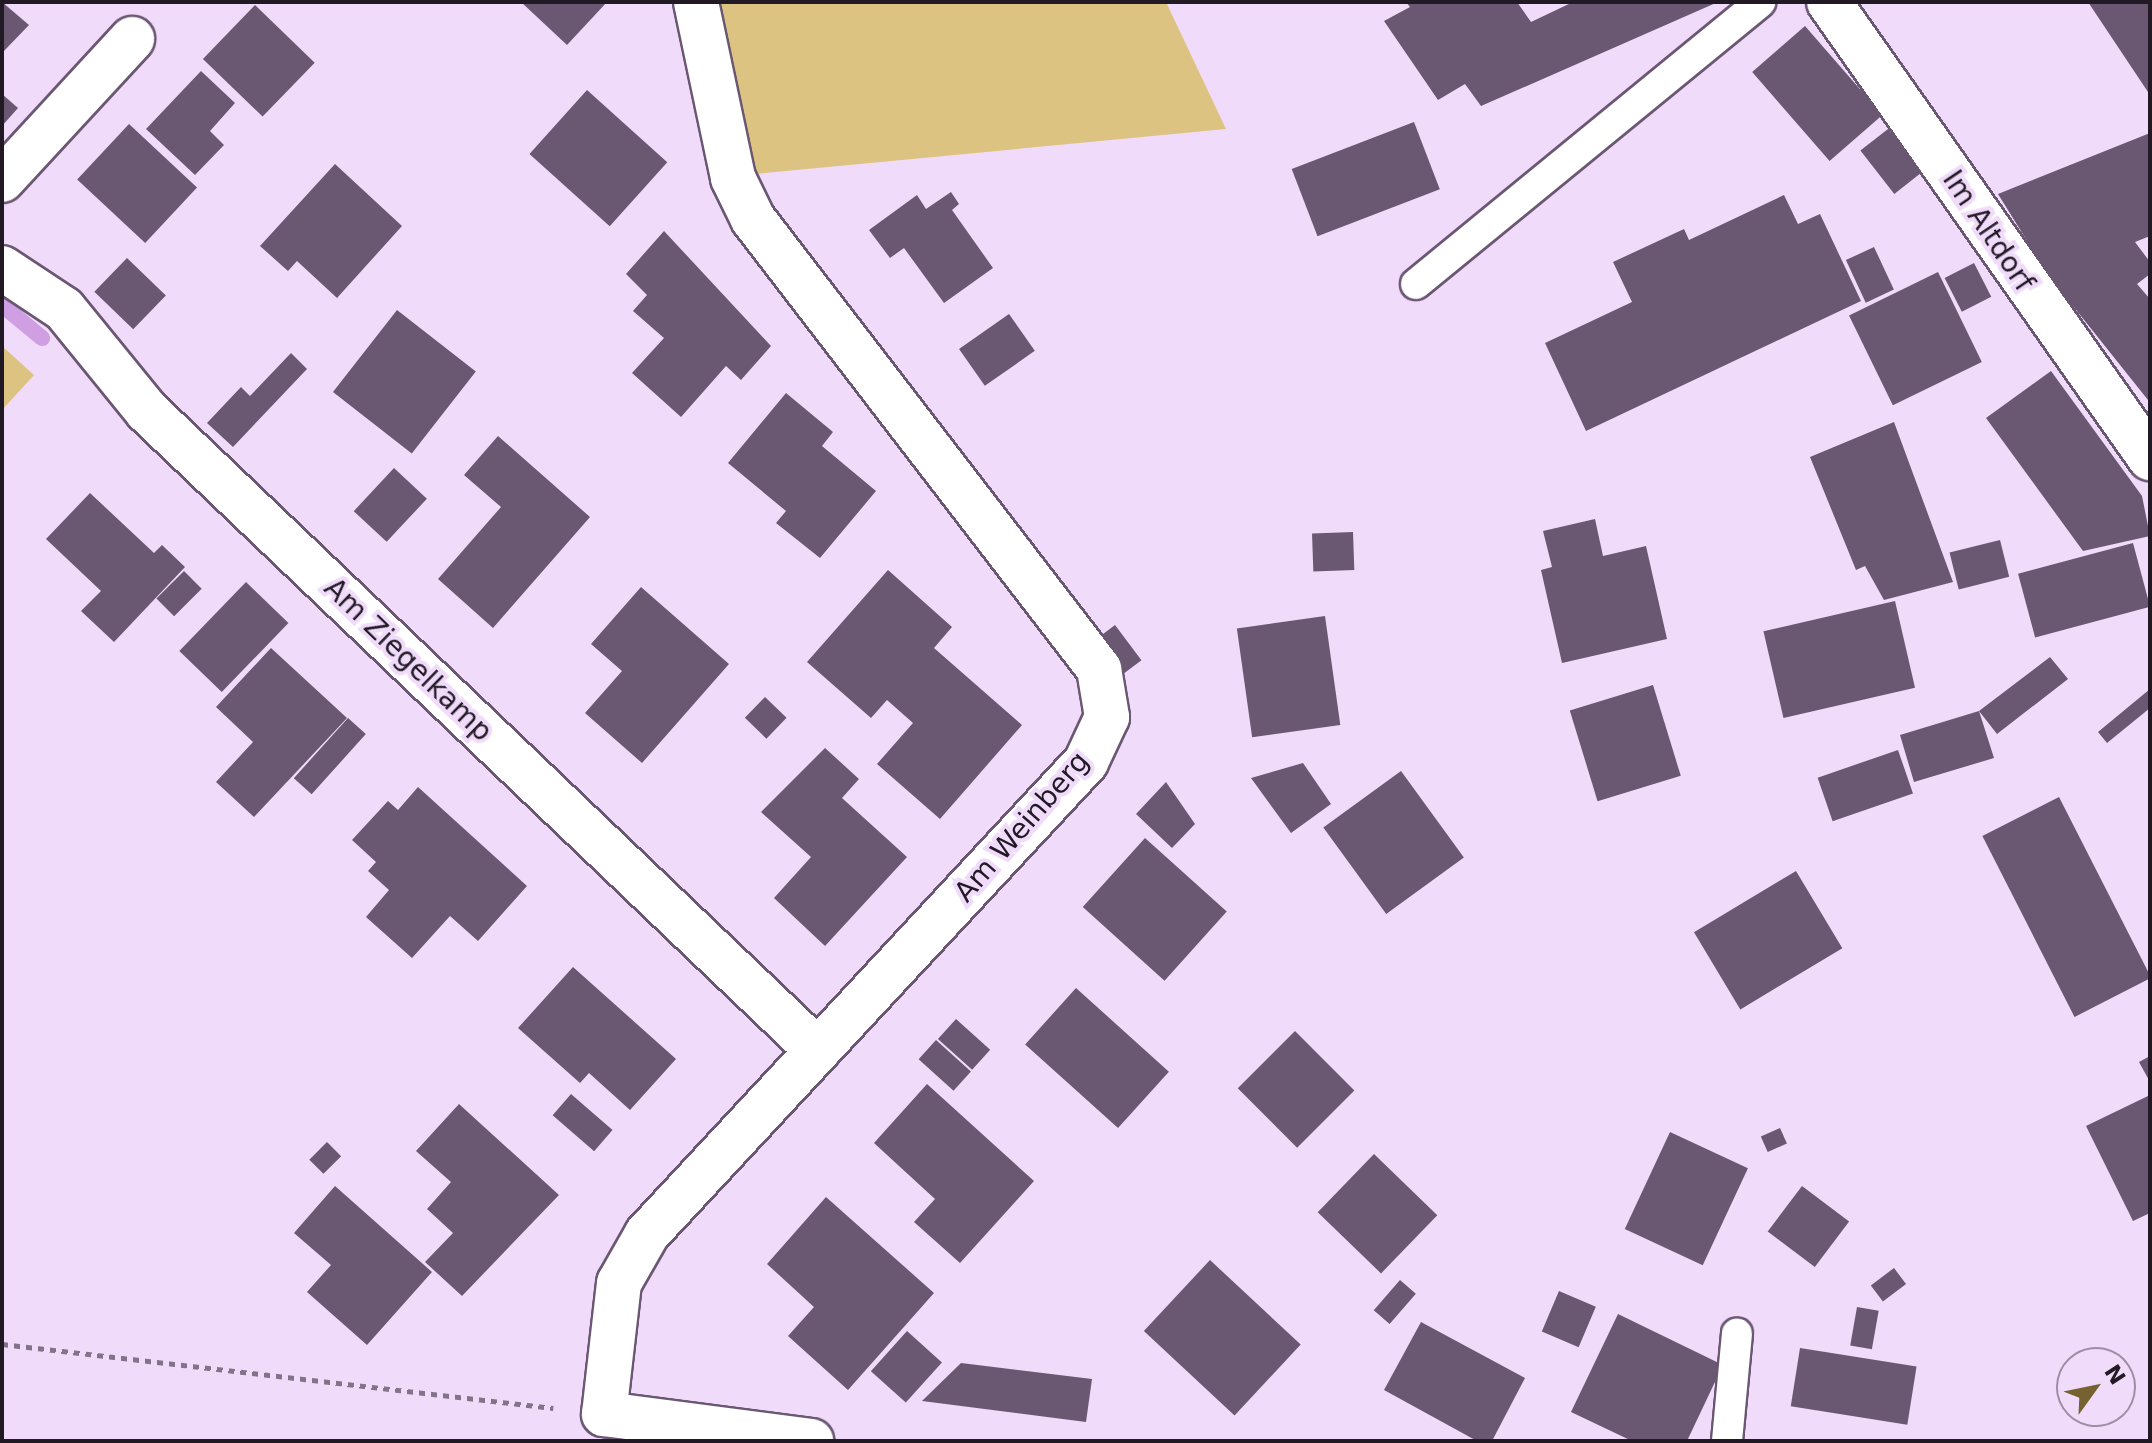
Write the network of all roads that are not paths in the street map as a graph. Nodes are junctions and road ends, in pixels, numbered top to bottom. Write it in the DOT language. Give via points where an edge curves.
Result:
graph roads {
  1 [pos="696,2"];
  2 [pos="1760,2"];
  3 [pos="1829,2"];
  4 [pos="132,39"];
  5 [pos="2,180"];
  6 [pos="2,268"];
  7 [pos="1416,284"];
  8 [pos="2150,458"];
  9 [pos="818,1051"];
  10 [pos="1737,1333"];
  11 [pos="811,1441"];
  12 [pos="1727,1441"];
  1 -- 9 [label="street, Am Weinberg" via="733,178 753,219 1099,669 1107,717 1086,762"];
  2 -- 7 [label="lane"];
  3 -- 8 [label="street, Im Altdorf"];
  4 -- 5 [label="street"];
  6 -- 9 [label="street, Am Ziegelkamp" via="73,318 147,411"];
  9 -- 11 [label="street, Am Weinberg" via="647,1234 619,1283 604,1414"];
  10 -- 12 [label="lane"];
}
